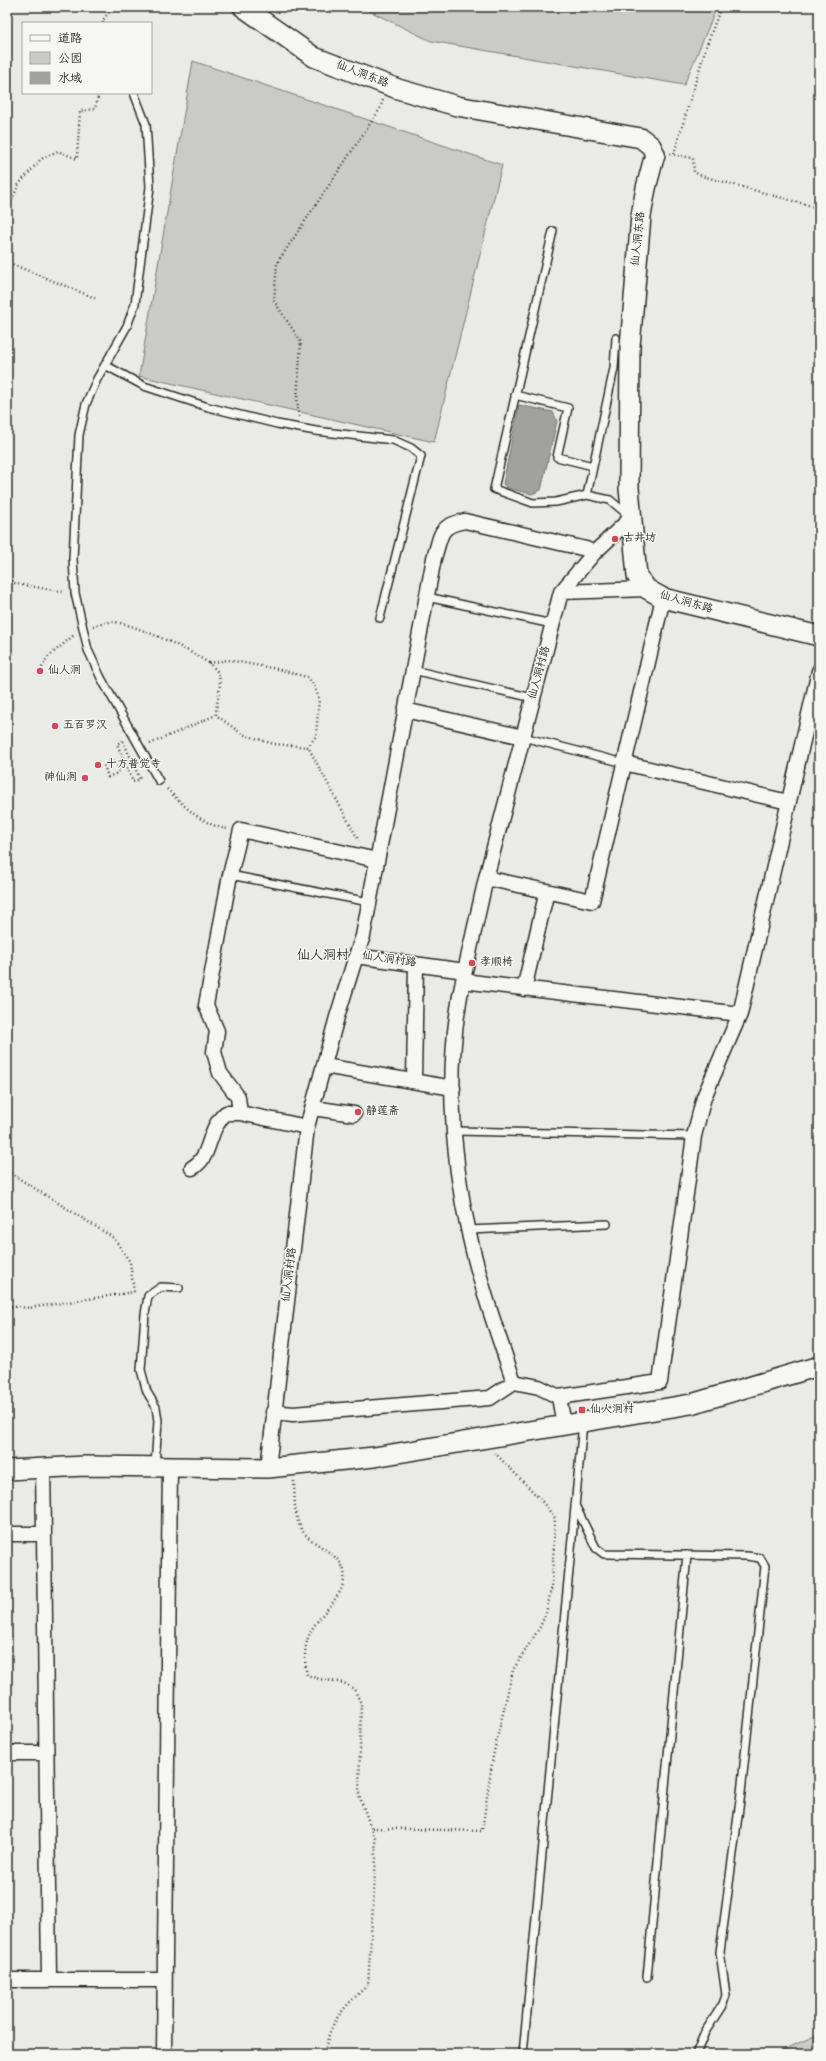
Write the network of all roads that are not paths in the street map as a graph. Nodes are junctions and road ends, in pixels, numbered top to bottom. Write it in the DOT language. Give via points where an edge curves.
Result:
graph roads {
  1 [pos="243,7"];
  2 [pos="134,94"];
  3 [pos="553,231"];
  4 [pos="616,338"];
  5 [pos="105,365"];
  6 [pos="516,395"];
  7 [pos="594,466"];
  8 [pos="587,495"];
  9 [pos="632,518"];
  10 [pos="594,554"];
  11 [pos="561,592"];
  12 [pos="655,594"];
  13 [pos="427,596"];
  14 [pos="380,618"];
  15 [pos="552,624"];
  16 [pos="819,636"];
  17 [pos="413,670"];
  18 [pos="819,671"];
  19 [pos="533,698"];
  20 [pos="406,710"];
  21 [pos="523,737"];
  22 [pos="624,763"];
  23 [pos="159,781"];
  24 [pos="788,802"];
  25 [pos="371,858"];
  26 [pos="230,875"];
  27 [pos="486,878"];
  28 [pos="547,891"];
  29 [pos="369,902"];
  30 [pos="356,956"];
  31 [pos="416,964"];
  32 [pos="464,976"];
  33 [pos="524,989"];
  34 [pos="740,1014"];
  35 [pos="324,1066"];
  36 [pos="414,1081"];
  37 [pos="453,1088"];
  38 [pos="312,1108"];
  39 [pos="240,1114"];
  40 [pos="354,1114"];
  41 [pos="308,1127"];
  42 [pos="455,1131"];
  43 [pos="694,1136"];
  44 [pos="192,1168"];
  45 [pos="607,1224"];
  46 [pos="468,1230"];
  47 [pos="179,1288"];
  48 [pos="819,1366"];
  49 [pos="514,1382"];
  50 [pos="559,1398"];
  51 [pos="273,1412"];
  52 [pos="583,1421"];
  53 [pos="564,1425"];
  54 [pos="163,1466"];
  55 [pos="43,1468"];
  56 [pos="268,1468"];
  57 [pos="7,1470"];
  58 [pos="575,1506"];
  59 [pos="7,1534"];
  60 [pos="44,1534"];
  61 [pos="687,1555"];
  62 [pos="46,1752"];
  63 [pos="7,1753"];
  64 [pos="647,1977"];
  65 [pos="7,1980"];
  66 [pos="49,1980"];
  67 [pos="164,1980"];
  68 [pos="164,2054"];
  69 [pos="523,2054"];
  70 [pos="696,2054"];
  1 -- 9 [label="street, 仙人洞东路" via="314,57 389,86 457,106 641,138 665,154 646,188 641,216 630,346 629,488"];
  2 -- 5 [label="lane" via="146,124 150,187 134,304 127,326"];
  3 -- 6 [label="lane"];
  4 -- 7 [label="lane" via="614,368"];
  5 -- 14 [label="lane" via="144,386 208,407 316,431 393,440 421,456"];
  5 -- 23 [label="lane" via="86,404 79,435 73,559 75,593 88,650 100,678"];
  6 -- 7 [label="lane" via="568,408 557,457"];
  6 -- 8 [label="lane" via="494,490 533,503 556,502"];
  7 -- 8 [label="lane"];
  8 -- 9 [label="lane" via="610,500"];
  9 -- 10 [label="street"];
  9 -- 12 [label="street, 仙人洞东路" via="638,576"];
  10 -- 11 [label="street"];
  10 -- 13 [label="street" via="586,548 465,521 450,524 443,529 434,558"];
  11 -- 12 [label="street"];
  11 -- 15 [label="street, 仙人洞村路"];
  12 -- 16 [label="street, 仙人洞东路"];
  12 -- 22 [label="street"];
  13 -- 15 [label="lane"];
  13 -- 17 [label="street"];
  15 -- 19 [label="street, 仙人洞村路"];
  17 -- 19 [label="lane"];
  17 -- 20 [label="street"];
  18 -- 24 [label="street"];
  19 -- 21 [label="street, 仙人洞村路"];
  20 -- 21 [label="street"];
  20 -- 25 [label="street"];
  21 -- 22 [label="lane"];
  21 -- 27 [label="street, 仙人洞村路"];
  22 -- 24 [label="street"];
  22 -- 28 [label="street" via="592,901"];
  24 -- 34 [label="street"];
  25 -- 26 [label="street" via="241,830"];
  25 -- 29 [label="street"];
  26 -- 29 [label="lane"];
  26 -- 39 [label="street" via="206,1005 217,1031 214,1052 220,1073 238,1097"];
  27 -- 28 [label="street"];
  27 -- 32 [label="street, 仙人洞村路"];
  28 -- 33 [label="street"];
  29 -- 30 [label="street" via="363,936"];
  30 -- 31 [label="street, 仙人洞村路"];
  30 -- 35 [label="street, 仙人洞村路"];
  31 -- 32 [label="street, 仙人洞村路"];
  31 -- 36 [label="street"];
  32 -- 33 [label="street"];
  32 -- 37 [label="street" via="452,1054"];
  33 -- 34 [label="street"];
  34 -- 43 [label="street" via="704,1097"];
  35 -- 36 [label="street"];
  35 -- 38 [label="street, 仙人洞村路"];
  36 -- 37 [label="street"];
  37 -- 42 [label="street"];
  38 -- 40 [label="street"];
  38 -- 41 [label="street, 仙人洞村路"];
  39 -- 41 [label="street"];
  39 -- 44 [label="street" via="226,1113 218,1120 210,1134 200,1164"];
  41 -- 51 [label="street, 仙人洞村路"];
  42 -- 43 [label="lane"];
  42 -- 46 [label="street"];
  43 -- 50 [label="street" via="660,1382"];
  45 -- 46 [label="lane"];
  46 -- 49 [label="street" via="483,1290"];
  47 -- 54 [label="lane" via="161,1287 148,1296 145,1314 141,1370 147,1392 156,1407"];
  48 -- 52 [label="street" via="691,1404"];
  49 -- 50 [label="street" via="539,1387"];
  49 -- 51 [label="street" via="490,1398 293,1414"];
  50 -- 53 [label="street"];
  51 -- 56 [label="street, 仙人洞村路"];
  52 -- 53 [label="street"];
  52 -- 58 [label="lane"];
  53 -- 56 [label="street" via="374,1457"];
  54 -- 55 [label="street"];
  54 -- 56 [label="street"];
  54 -- 67 [label="street"];
  55 -- 57 [label="street"];
  55 -- 60 [label="street"];
  58 -- 61 [label="lane" via="596,1548 604,1554"];
  58 -- 69 [label="lane"];
  59 -- 60 [label="street"];
  60 -- 62 [label="street"];
  61 -- 64 [label="lane"];
  61 -- 70 [label="lane" via="747,1556 760,1558 765,1566 741,1793 720,1952 722,1982 726,1995 724,2004 705,2032"];
  62 -- 63 [label="street"];
  62 -- 66 [label="street"];
  65 -- 66 [label="street"];
  66 -- 67 [label="street"];
  67 -- 68 [label="street"];
}
